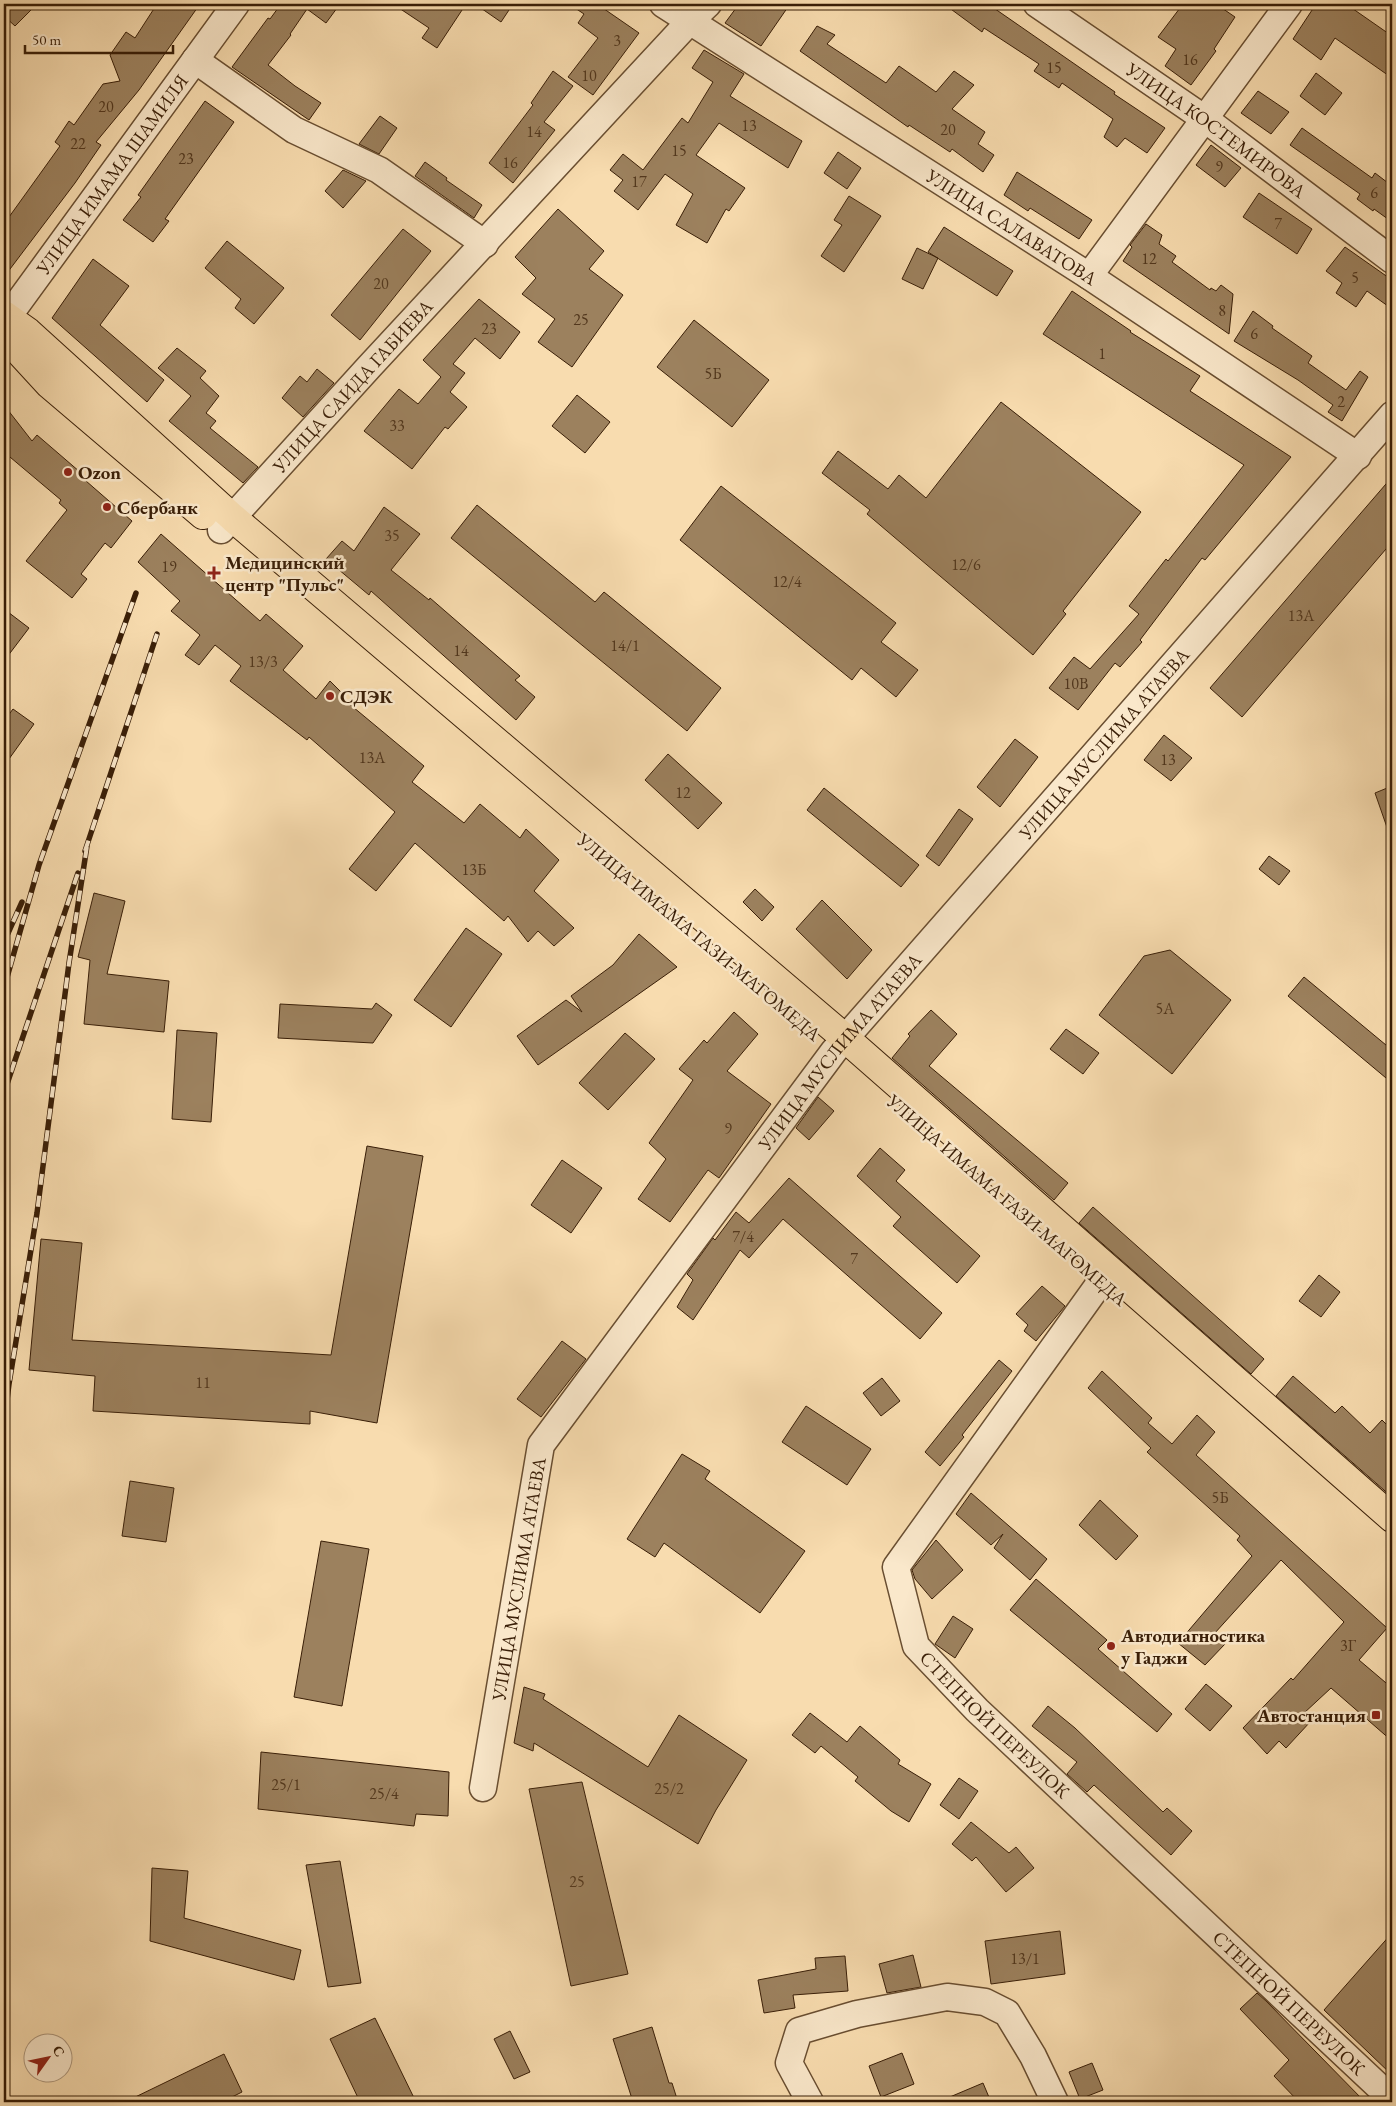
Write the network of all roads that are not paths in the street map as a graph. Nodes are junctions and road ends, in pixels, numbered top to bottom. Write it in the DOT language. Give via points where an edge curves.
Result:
graph roads {
  1 [pos="236,4"];
  2 [pos="663,4"];
  3 [pos="1037,4"];
  4 [pos="1289,4"];
  5 [pos="699,12"];
  6 [pos="195,60"];
  7 [pos="1205,119"];
  8 [pos="485,244"];
  9 [pos="1392,260"];
  10 [pos="1089,276"];
  11 [pos="9,333"];
  12 [pos="1392,416"];
  13 [pos="1358,456"];
  14 [pos="227,524"];
  15 [pos="839,1045"];
  16 [pos="1102,1280"];
  17 [pos="1392,1518"];
  18 [pos="1392,1536"];
  19 [pos="483,1788"];
  20 [pos="1392,2099"];
  21 [pos="810,2102"];
  22 [pos="1055,2102"];
  1 -- 6 [label="street, УЛИЦА ИМАМА ШАМИЛЯ"];
  2 -- 5 [label="street, УЛИЦА САЛАВАТОВА"];
  3 -- 7 [label="street, УЛИЦА КОСТЕМИРОВА"];
  4 -- 7 [label="street"];
  5 -- 8 [label="street, УЛИЦА САИДА ГАБИЕВА"];
  5 -- 10 [label="street, УЛИЦА САЛАВАТОВА"];
  6 -- 8 [label="street" via="294,130 379,170"];
  6 -- 11 [label="street, УЛИЦА ИМАМА ШАМИЛЯ"];
  7 -- 9 [label="street, УЛИЦА КОСТЕМИРОВА"];
  7 -- 10 [label="street"];
  8 -- 14 [label="street, УЛИЦА САИДА ГАБИЕВА"];
  10 -- 13 [label="street, УЛИЦА САЛАВАТОВА"];
  11 -- 14 [label="main road, УЛИЦА ИМАМА ГАЗИ-МАГОМЕДА" via="48,384"];
  12 -- 13 [label="street, УЛИЦА МУСЛИМА АТАЕВА"];
  13 -- 15 [label="street, УЛИЦА МУСЛИМА АТАЕВА"];
  14 -- 15 [label="main road, УЛИЦА ИМАМА ГАЗИ-МАГОМЕДА"];
  15 -- 16 [label="main road, УЛИЦА ИМАМА ГАЗИ-МАГОМЕДА"];
  15 -- 17 [label="main road"];
  15 -- 19 [label="street, УЛИЦА МУСЛИМА АТАЕВА" via="541,1445"];
  16 -- 18 [label="main road, УЛИЦА ИМАМА ГАЗИ-МАГОМЕДА"];
  16 -- 20 [label="street, СТЕПНОЙ ПЕРЕУЛОК" via="896,1567 916,1646 977,1710"];
  21 -- 22 [label="street" via="789,2063 799,2031 857,2014 947,1997 985,2002 1007,2013 1034,2056"];
}
